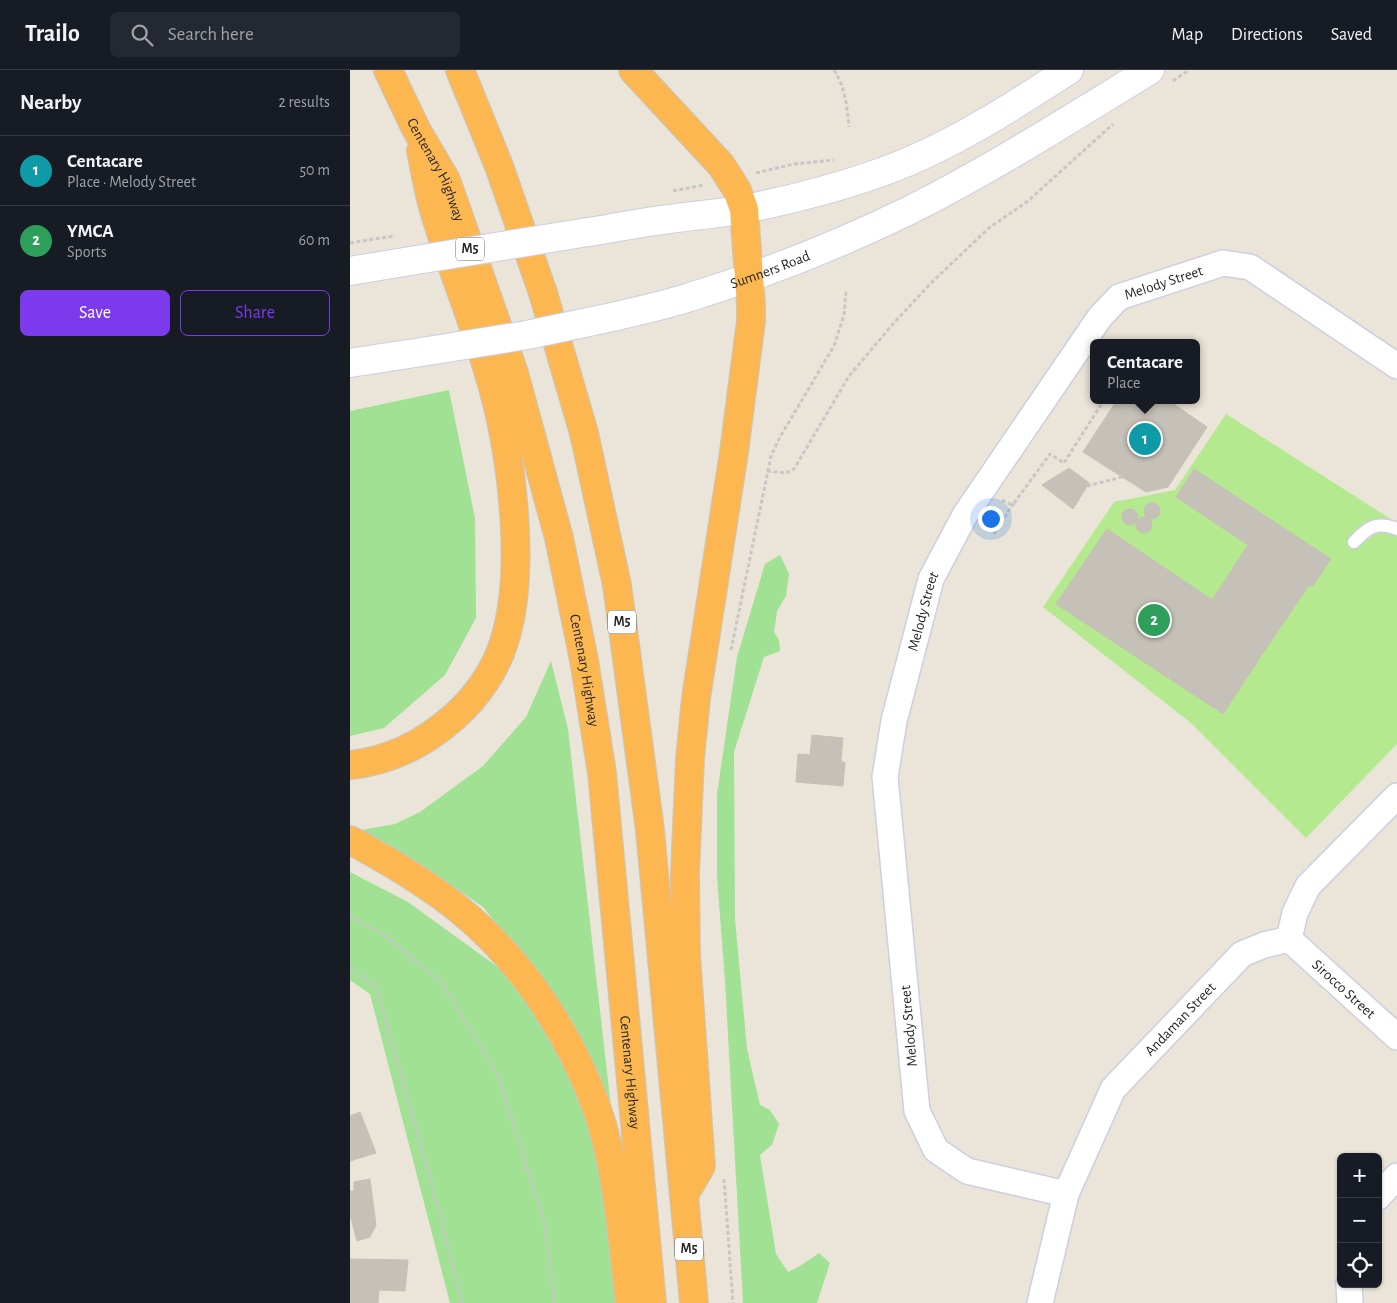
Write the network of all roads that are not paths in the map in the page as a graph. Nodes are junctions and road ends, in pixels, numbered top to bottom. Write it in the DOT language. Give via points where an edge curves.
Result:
graph roads {
  1 [pos="388,70"];
  2 [pos="460,70"];
  3 [pos="633,70"];
  4 [pos="1069,70"];
  5 [pos="1158,78"];
  6 [pos="416,129"];
  7 [pos="744,209"];
  8 [pos="350,271"];
  9 [pos="750,278"];
  10 [pos="350,363"];
  11 [pos="1397,365"];
  12 [pos="1397,529"];
  13 [pos="1354,542"];
  14 [pos="350,765"];
  15 [pos="1397,796"];
  16 [pos="350,840"];
  17 [pos="1289,939"];
  18 [pos="1397,1038"];
  19 [pos="1397,1176"];
  20 [pos="1382,1193"];
  21 [pos="1066,1194"];
  22 [pos="684,1195"];
  23 [pos="1349,1288"];
  24 [pos="630,1303"];
  25 [pos="652,1303"];
  26 [pos="694,1303"];
  27 [pos="1040,1303"];
  28 [pos="1350,1303"];
  1 -- 6 [label="highway, Centenary Highway / M5"];
  2 -- 22 [label="highway, M5" via="499,166 543,293 584,433 618,585 650,830"];
  3 -- 7 [label="highway" via="722,165 732,179"];
  4 -- 7 [label="main road" via="1008,110 904,163 824,190"];
  5 -- 9 [label="main road, Sumners Road" via="908,211"];
  6 -- 14 [label="highway" via="433,208 490,376 502,423 514,514 512,611 505,640 494,665 461,711 439,730 394,755 367,764"];
  6 -- 25 [label="highway, Centenary Highway / M5" via="446,180 514,373 559,538 584,660 602,773"];
  7 -- 8 [label="main road, bridge"];
  7 -- 9 [label="highway"];
  9 -- 10 [label="main road, Sumners Road, bridge" via="617,316"];
  9 -- 22 [label="highway" via="751,321 690,759 685,873 686,955 702,1166"];
  11 -- 21 [label="street, Melody Street" via="1250,267 1223,263 1119,297 1100,317 965,515 931,579 894,721 885,777 917,1111 936,1150 966,1171"];
  12 -- 13 [label="lane" via="1372,527"];
  15 -- 17 [label="street" via="1308,886 1295,913"];
  16 -- 24 [label="highway" via="412,876 462,912 508,957 551,1015 583,1074 606,1142"];
  17 -- 18 [label="street, Sirocco Street"];
  17 -- 21 [label="street, Andaman Street" via="1242,954 1113,1089"];
  19 -- 20 [label="street"];
  21 -- 27 [label="street, Andaman Street"];
  22 -- 26 [label="highway, M5"];
  23 -- 28 [label="street"];
}
